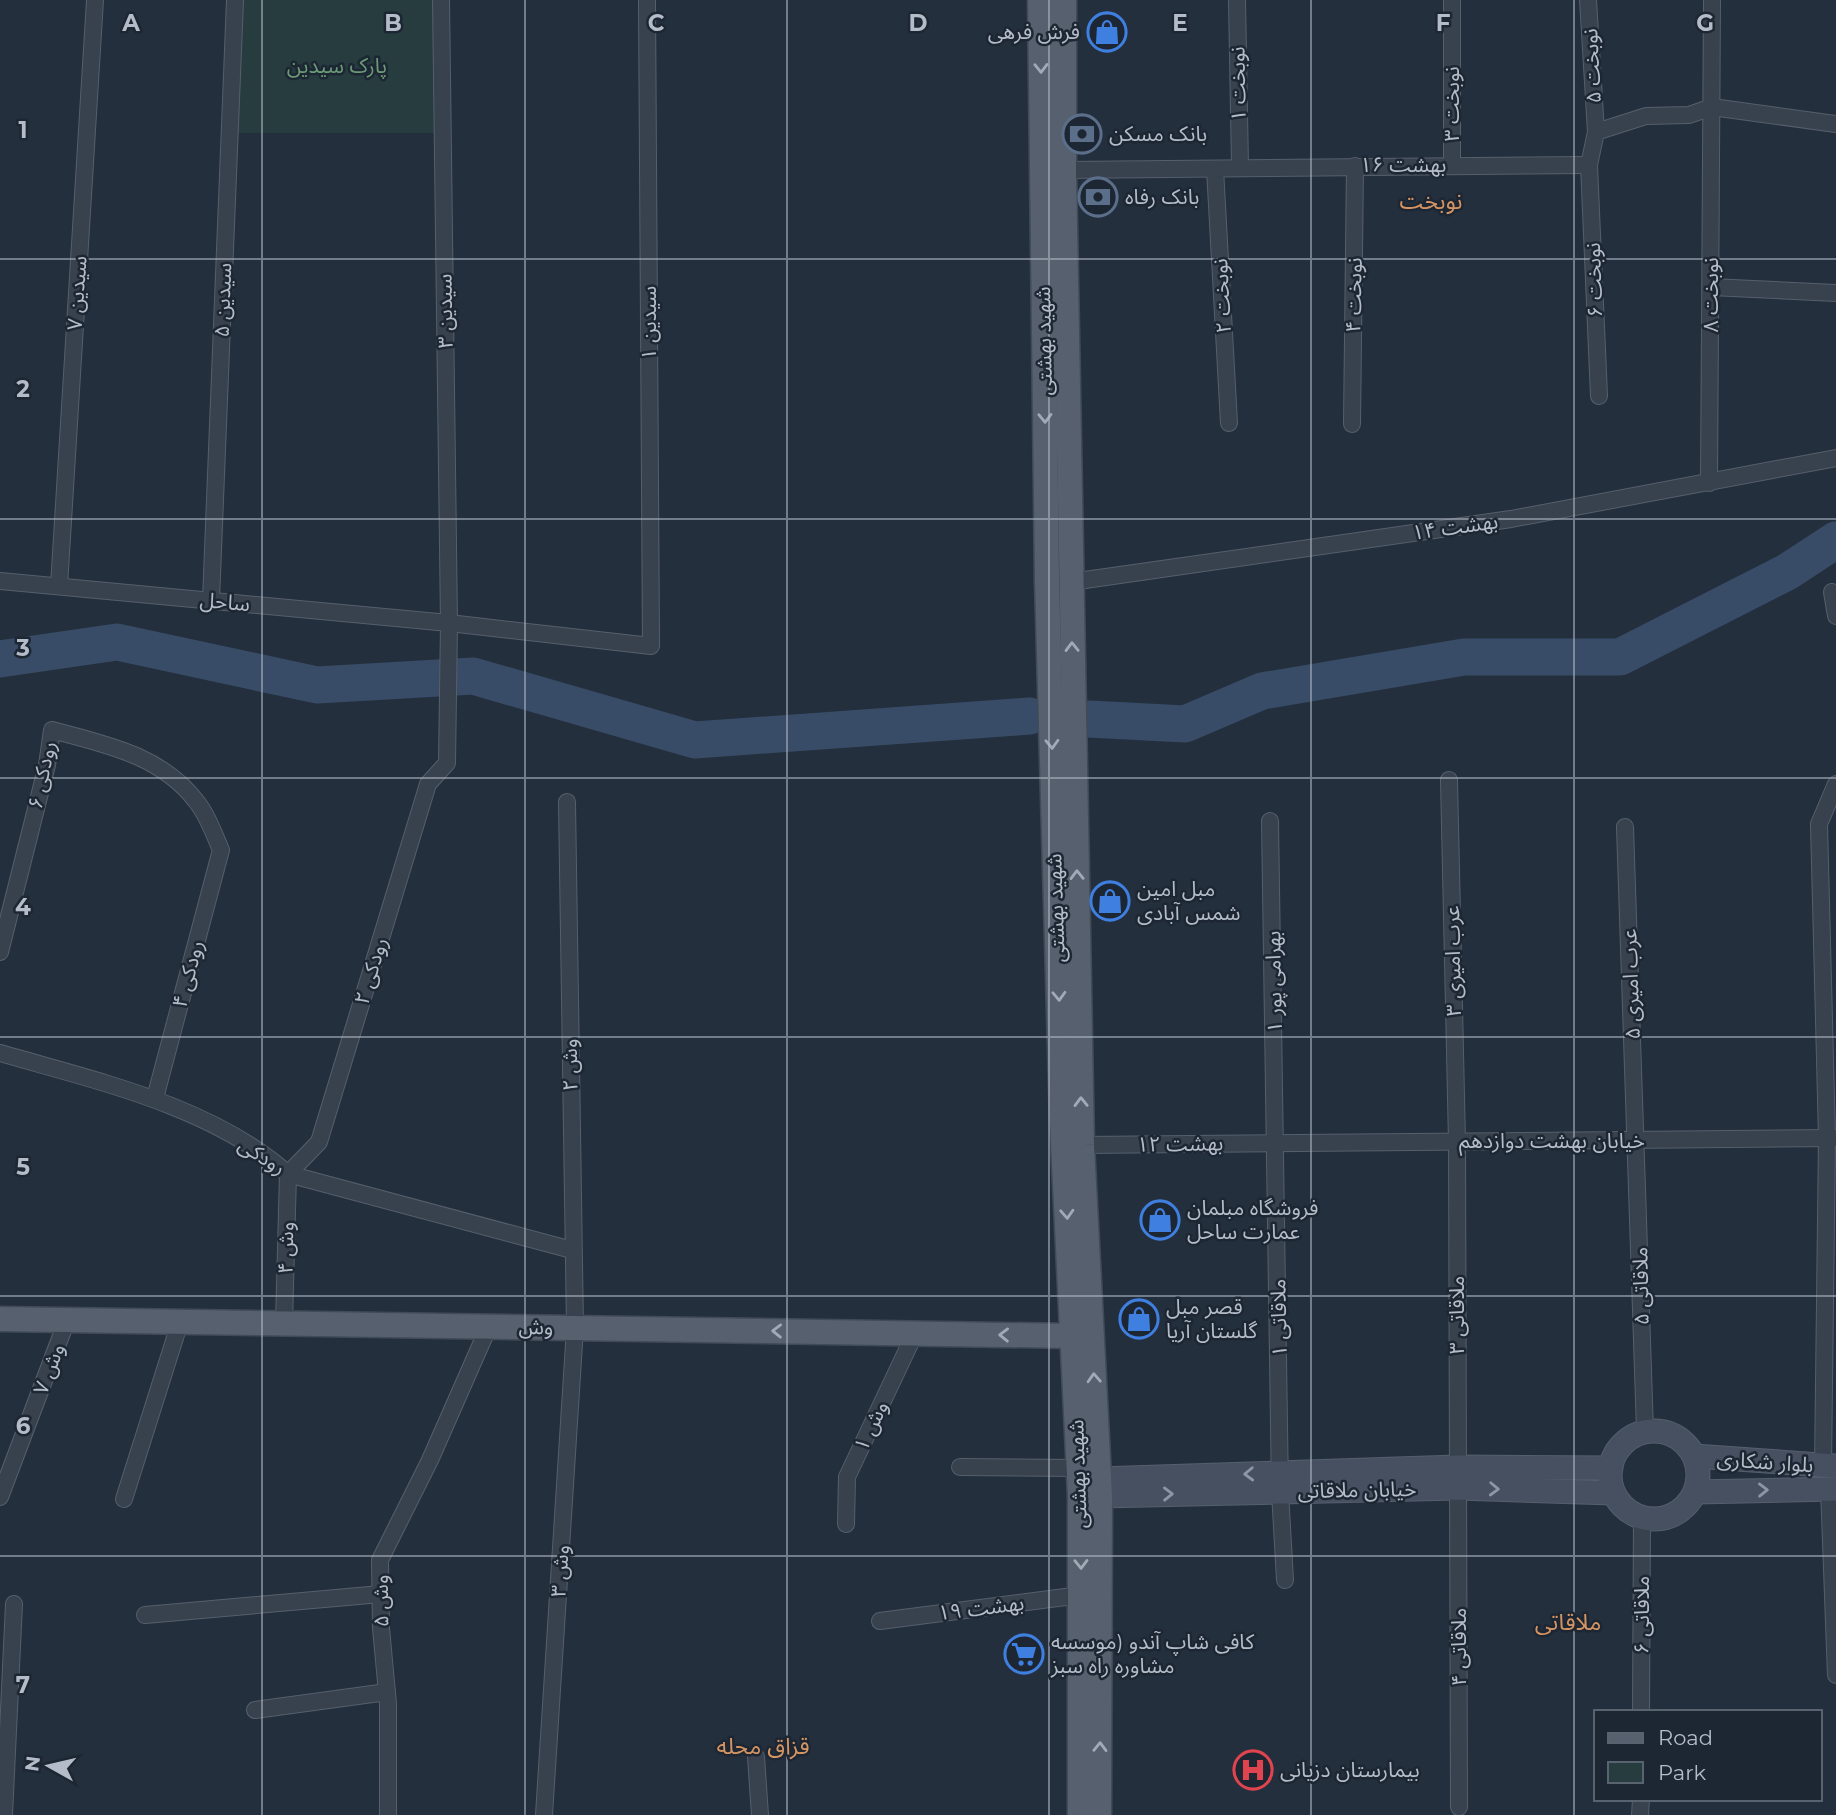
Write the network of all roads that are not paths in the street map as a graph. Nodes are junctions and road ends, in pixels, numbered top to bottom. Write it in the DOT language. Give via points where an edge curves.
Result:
graph roads {
  1 [pos="95,0"];
  2 [pos="235,0"];
  3 [pos="441,0"];
  4 [pos="647,0"];
  5 [pos="1040,0"];
  6 [pos="1064,0"];
  7 [pos="1237,0"];
  8 [pos="1452,0"];
  9 [pos="1588,0"];
  10 [pos="1712,0"];
  11 [pos="1712,107"];
  12 [pos="1836,124"];
  13 [pos="1596,132"];
  14 [pos="1589,164"];
  15 [pos="1452,165"];
  16 [pos="1355,166"];
  17 [pos="1240,167"];
  18 [pos="1215,169"];
  19 [pos="1064,170"];
  20 [pos="1711,287"];
  21 [pos="1836,293"];
  22 [pos="1599,396"];
  23 [pos="1230,423"];
  24 [pos="1352,424"];
  25 [pos="1836,458"];
  26 [pos="1709,483"];
  27 [pos="0,581"];
  28 [pos="1071,582"];
  29 [pos="59,586"];
  30 [pos="1832,592"];
  31 [pos="211,600"];
  32 [pos="1836,616"];
  33 [pos="449,623"];
  34 [pos="651,646"];
  35 [pos="447,763"];
  36 [pos="1449,780"];
  37 [pos="1836,784"];
  38 [pos="567,802"];
  39 [pos="1270,821"];
  40 [pos="1625,827"];
  41 [pos="222,850"];
  42 [pos="0,952"];
  43 [pos="0,1053"];
  44 [pos="155,1098"];
  45 [pos="1832,1138"];
  46 [pos="1637,1140"];
  47 [pos="1457,1142"];
  48 [pos="1277,1143"];
  49 [pos="1082,1145"];
  50 [pos="288,1174"];
  51 [pos="572,1251"];
  52 [pos="0,1319"];
  53 [pos="67,1320"];
  54 [pos="180,1322"];
  55 [pos="284,1323"];
  56 [pos="489,1326"];
  57 [pos="575,1328"];
  58 [pos="915,1333"];
  59 [pos="1072,1336"];
  60 [pos="1645,1431"];
  61 [pos="1694,1456"];
  62 [pos="1830,1466"];
  63 [pos="960,1468"];
  64 [pos="1611,1468"];
  65 [pos="1457,1478"];
  66 [pos="1280,1482"];
  67 [pos="1087,1484"];
  68 [pos="1833,1489"];
  69 [pos="1695,1492"];
  70 [pos="1613,1493"];
  71 [pos="0,1497"];
  72 [pos="124,1499"];
  73 [pos="1642,1517"];
  74 [pos="846,1524"];
  75 [pos="1285,1580"];
  76 [pos="381,1594"];
  77 [pos="1081,1595"];
  78 [pos="14,1604"];
  79 [pos="145,1615"];
  80 [pos="880,1621"];
  81 [pos="1836,1675"];
  82 [pos="387,1692"];
  83 [pos="255,1710"];
  84 [pos="1641,1710"];
  85 [pos="756,1757"];
  86 [pos="1460,1807"];
  87 [pos="4,1815"];
  88 [pos="388,1815"];
  89 [pos="544,1815"];
  90 [pos="760,1815"];
  91 [pos="1080,1815"];
  92 [pos="1099,1815"];
  1 -- 29 [label="street, سیدین ۷"];
  2 -- 31 [label="street, سیدین ۵"];
  3 -- 33 [label="street, سیدین ۳"];
  4 -- 34 [label="street, سیدین ۱"];
  5 -- 59 [label="main road, شهید بهشتی, one-way" via="1047,581"];
  6 -- 19 [label="main road, شهید بهشتی"];
  7 -- 17 [label="street, ۱ نوبخت"];
  8 -- 15 [label="street, ۳ نوبخت"];
  9 -- 13 [label="street, ۵ نوبخت"];
  10 -- 11 [label="street, ۸ نوبخت"];
  11 -- 12 [label="street"];
  11 -- 13 [label="street" via="1689,115 1646,116"];
  11 -- 20 [label="street, ۸ نوبخت"];
  13 -- 14 [label="street"];
  14 -- 15 [label="street, ۱۶ بهشت"];
  14 -- 22 [label="street, نوبخت ۶"];
  15 -- 16 [label="street, ۱۶ بهشت"];
  16 -- 17 [label="street, ۱۶ بهشت"];
  16 -- 24 [label="street, ۴ نوبخت"];
  17 -- 18 [label="street, ۱۶ بهشت"];
  18 -- 19 [label="street, ۱۶ بهشت"];
  18 -- 23 [label="street, ۲ نوبخت"];
  19 -- 28 [label="main road, شهید بهشتی"];
  20 -- 21 [label="street"];
  20 -- 26 [label="street, ۸ نوبخت"];
  25 -- 26 [label="street, بهشت ۱۴"];
  26 -- 28 [label="street, بهشت ۱۴" via="1511,519"];
  27 -- 29 [label="street, ساحل"];
  49 -- 28 [label="main road, شهید بهشتی, one-way"];
  29 -- 31 [label="street, ساحل"];
  30 -- 32 [label="street"];
  31 -- 33 [label="street, ساحل"];
  33 -- 34 [label="street, ساحل"];
  33 -- 35 [label="street, سیدین ۳"];
  35 -- 50 [label="street, رودکی ۲" via="428,784 319,1142"];
  36 -- 47 [label="street, ۳ عرب امیری"];
  37 -- 45 [label="street" via="1819,824"];
  38 -- 51 [label="street, وش ۲"];
  39 -- 48 [label="street, ۱ بهرامی پور"];
  40 -- 46 [label="street, ۵ عرب امیری"];
  41 -- 42 [label="street, رودکی ۶" via="197,801 165,770 119,748 52,730"];
  41 -- 44 [label="street, رودکی ۴"];
  43 -- 44 [label="street, رودکی"];
  44 -- 50 [label="street, رودکی" via="265,1153"];
  45 -- 46 [label="street, خیابان بهشت دوازدهم"];
  45 -- 62 [label="street"];
  46 -- 47 [label="street, خیابان بهشت دوازدهم"];
  46 -- 60 [label="street, ملاقاتی ۵"];
  47 -- 48 [label="street, خیابان بهشت دوازدهم"];
  47 -- 65 [label="street, ملاقاتی ۳"];
  48 -- 49 [label="street, ۱۲ بهشت"];
  48 -- 66 [label="street, ملاقاتی ۱"];
  67 -- 49 [label="main road, شهید بهشتی, one-way"];
  50 -- 51 [label="street, رودکی"];
  50 -- 55 [label="street, وش ۴"];
  51 -- 57 [label="street, وش ۲"];
  52 -- 53 [label="main road, وش"];
  53 -- 54 [label="main road, وش"];
  53 -- 71 [label="street, وش ۷"];
  54 -- 55 [label="main road, وش"];
  54 -- 72 [label="street"];
  55 -- 56 [label="main road, وش"];
  56 -- 57 [label="main road, وش"];
  56 -- 76 [label="street, وش ۵" via="380,1560"];
  58 -- 57 [label="main road, وش, one-way"];
  57 -- 89 [label="street, وش ۳"];
  59 -- 58 [label="main road, وش, one-way"];
  58 -- 74 [label="street, وش ۱" via="847,1477"];
  59 -- 67 [label="main road, شهید بهشتی"];
  60 -- 61 [label="main road" via="1670,1434"];
  60 -- 64 [label="main road" via="1622,1445"];
  61 -- 62 [label="main road, بلوار شکاری"];
  61 -- 69 [label="main road"];
  63 -- 67 [label="street"];
  64 -- 65 [label="main road, خیابان ملاقاتی"];
  64 -- 70 [label="main road"];
  65 -- 66 [label="main road, خیابان ملاقاتی"];
  65 -- 70 [label="main road, خیابان ملاقاتی, one-way"];
  65 -- 86 [label="street, ملاقاتی ۴"];
  66 -- 67 [label="main road, خیابان ملاقاتی"];
  66 -- 75 [label="street, ملاقاتی ۱"];
  67 -- 77 [label="main road, شهید بهشتی, one-way"];
  92 -- 67 [label="main road, شهید بهشتی, one-way"];
  69 -- 68 [label="main road, بلوار شکاری, one-way"];
  68 -- 81 [label="street"];
  69 -- 73 [label="main road" via="1674,1514 1654,1520"];
  70 -- 73 [label="main road" via="1623,1507"];
  73 -- 84 [label="street, ۶ ملاقاتی"];
  76 -- 79 [label="street"];
  76 -- 82 [label="street, وش ۵"];
  77 -- 80 [label="street, بهشت ۱۹"];
  77 -- 91 [label="main road, شهید بهشتی"];
  78 -- 87 [label="street"];
  82 -- 83 [label="street"];
  82 -- 88 [label="street, وش ۵"];
  85 -- 90 [label="street"];
}
